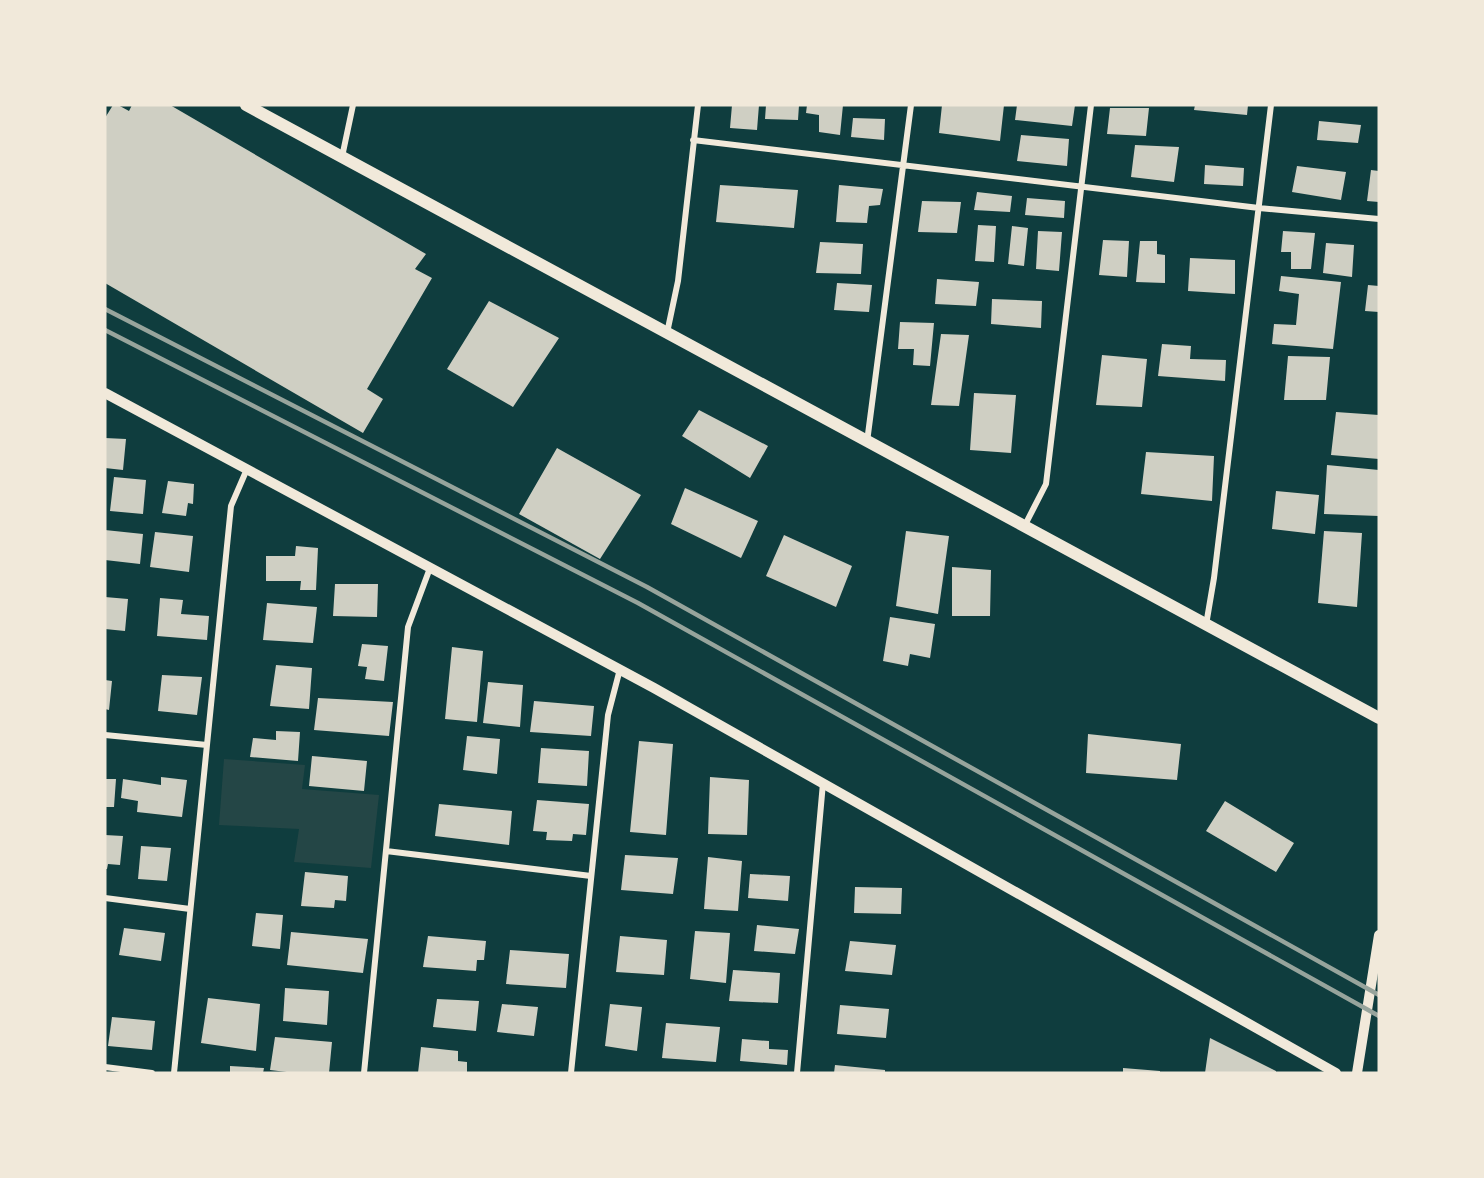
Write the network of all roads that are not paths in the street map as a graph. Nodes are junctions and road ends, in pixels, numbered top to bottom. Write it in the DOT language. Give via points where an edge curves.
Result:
graph roads {
  1 [pos="246,105"];
  2 [pos="353,105"];
  3 [pos="698,105"];
  4 [pos="911,105"];
  5 [pos="1091,105"];
  6 [pos="1271,105"];
  7 [pos="693,140"];
  8 [pos="342,157"];
  9 [pos="905,166"];
  10 [pos="1081,186"];
  11 [pos="1259,208"];
  12 [pos="1379,219"];
  13 [pos="666,333"];
  14 [pos="105,393"];
  15 [pos="867,442"];
  16 [pos="247,469"];
  17 [pos="1024,528"];
  18 [pos="430,568"];
  19 [pos="1206,625"];
  20 [pos="620,669"];
  21 [pos="1379,718"];
  22 [pos="105,735"];
  23 [pos="207,745"];
  24 [pos="823,783"];
  25 [pos="386,850"];
  26 [pos="591,876"];
  27 [pos="105,898"];
  28 [pos="190,909"];
  29 [pos="1379,935"];
  30 [pos="105,1067"];
  31 [pos="152,1073"];
  32 [pos="174,1073"];
  33 [pos="364,1073"];
  34 [pos="571,1073"];
  35 [pos="797,1073"];
  36 [pos="1336,1073"];
  37 [pos="1357,1073"];
  1 -- 8 [label="main road"];
  2 -- 8 [label="street"];
  3 -- 7 [label="street"];
  4 -- 9 [label="street"];
  5 -- 10 [label="street"];
  6 -- 11 [label="street"];
  7 -- 9 [label="street"];
  7 -- 13 [label="street" via="678,281"];
  8 -- 13 [label="main road"];
  9 -- 10 [label="street"];
  9 -- 15 [label="street"];
  10 -- 11 [label="street"];
  10 -- 17 [label="street" via="1046,484"];
  11 -- 12 [label="street"];
  11 -- 19 [label="street"];
  13 -- 15 [label="main road"];
  14 -- 16 [label="street"];
  15 -- 17 [label="main road"];
  16 -- 18 [label="street"];
  16 -- 23 [label="street" via="231,506"];
  17 -- 19 [label="main road"];
  18 -- 20 [label="street"];
  18 -- 25 [label="street" via="408,627"];
  19 -- 21 [label="main road"];
  20 -- 24 [label="street"];
  20 -- 26 [label="street" via="608,715"];
  22 -- 23 [label="street"];
  23 -- 28 [label="street"];
  24 -- 35 [label="street"];
  24 -- 36 [label="street"];
  25 -- 26 [label="street"];
  25 -- 33 [label="street"];
  26 -- 34 [label="street"];
  27 -- 28 [label="street"];
  28 -- 32 [label="street"];
  29 -- 37 [label="street"];
  30 -- 31 [label="street"];
}
